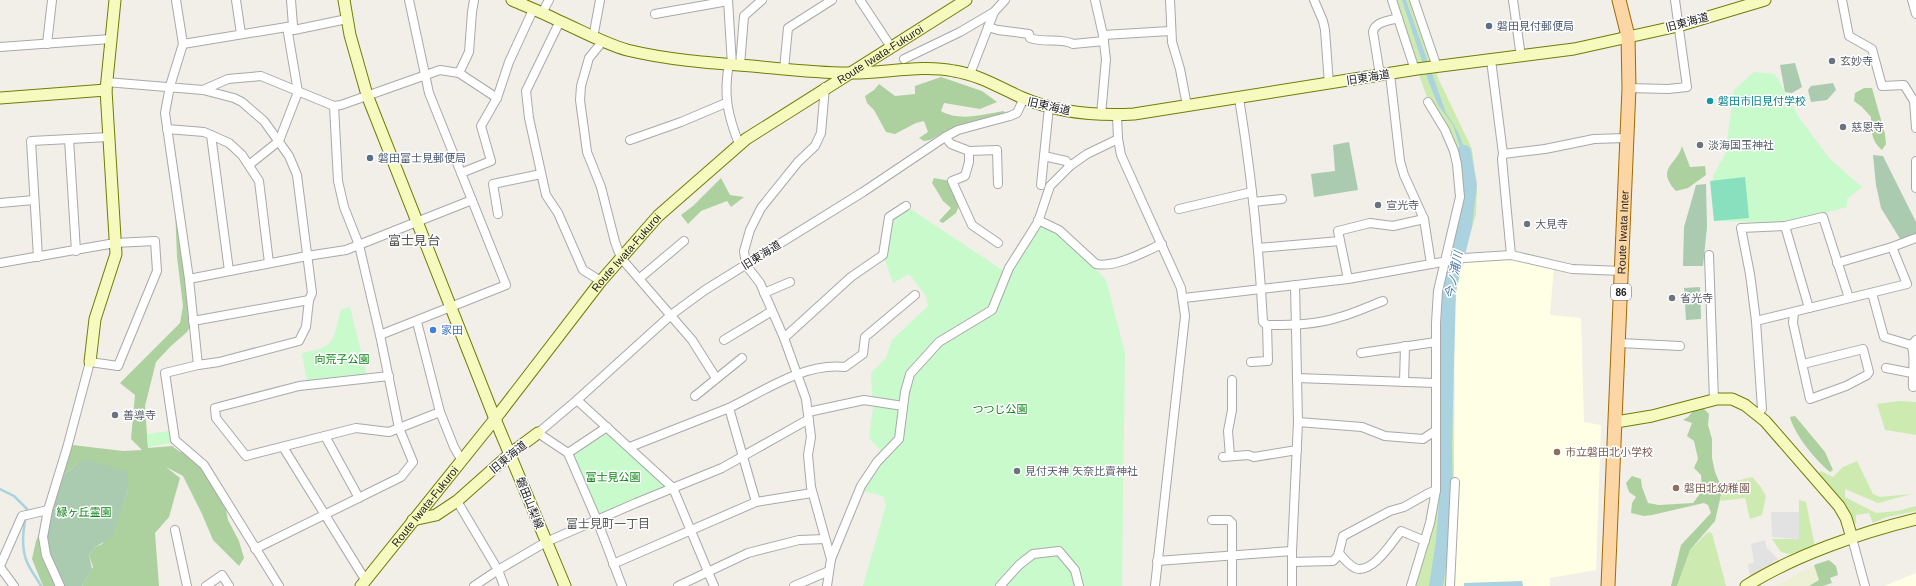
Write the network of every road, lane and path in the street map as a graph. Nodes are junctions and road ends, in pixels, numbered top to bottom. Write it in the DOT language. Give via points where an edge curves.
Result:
graph roads {
  1 [pos="52,0"];
  2 [pos="115,0"];
  3 [pos="176,0"];
  4 [pos="236,0"];
  5 [pos="291,0"];
  6 [pos="344,0"];
  7 [pos="409,0"];
  8 [pos="474,0"];
  9 [pos="512,0"];
  10 [pos="548,0"];
  11 [pos="600,0"];
  12 [pos="728,0"];
  13 [pos="762,0"];
  14 [pos="832,0"];
  15 [pos="860,0"];
  16 [pos="966,0"];
  17 [pos="1005,0"];
  18 [pos="1095,0"];
  19 [pos="1170,0"];
  20 [pos="1314,0"];
  21 [pos="1392,0"];
  22 [pos="1414,0"];
  23 [pos="1513,0"];
  24 [pos="1619,0"];
  25 [pos="1675,0"];
  26 [pos="1763,0"];
  27 [pos="1842,0"];
  28 [pos="1912,0"];
  29 [pos="537,11"];
  30 [pos="994,12"];
  31 [pos="655,14"];
  32 [pos="1916,14"];
  33 [pos="1398,18"];
  34 [pos="347,19"];
  35 [pos="560,21"];
  36 [pos="290,26"];
  37 [pos="1678,26"];
  38 [pos="988,27"];
  39 [pos="1170,31"];
  40 [pos="242,34"];
  41 [pos="1628,36"];
  42 [pos="1104,38"];
  43 [pos="110,39"];
  44 [pos="597,40"];
  45 [pos="47,44"];
  46 [pos="183,44"];
  47 [pos="0,47"];
  48 [pos="891,47"];
  49 [pos="1521,57"];
  50 [pos="904,59"];
  51 [pos="1491,60"];
  52 [pos="734,65"];
  53 [pos="1437,67"];
  54 [pos="784,69"];
  55 [pos="1416,70"];
  56 [pos="459,73"];
  57 [pos="848,74"];
  58 [pos="970,74"];
  59 [pos="424,75"];
  60 [pos="1385,75"];
  61 [pos="1329,84"];
  62 [pos="106,86"];
  63 [pos="170,86"];
  64 [pos="826,87"];
  65 [pos="1629,88"];
  66 [pos="204,90"];
  67 [pos="298,92"];
  68 [pos="367,95"];
  69 [pos="0,98"];
  70 [pos="496,98"];
  71 [pos="1024,98"];
  72 [pos="1239,98"];
  73 [pos="1915,101"];
  74 [pos="726,102"];
  75 [pos="1428,102"];
  76 [pos="334,106"];
  77 [pos="1049,106"];
  78 [pos="1187,106"];
  79 [pos="1101,115"];
  80 [pos="1117,115"];
  81 [pos="1916,128"];
  82 [pos="167,129"];
  83 [pos="211,135"];
  84 [pos="109,137"];
  85 [pos="945,137"];
  86 [pos="1118,138"];
  87 [pos="1626,138"];
  88 [pos="69,139"];
  89 [pos="630,140"];
  90 [pos="279,141"];
  91 [pos="739,144"];
  92 [pos="969,151"];
  93 [pos="1503,154"];
  94 [pos="1044,156"];
  95 [pos="1916,161"];
  96 [pos="249,164"];
  97 [pos="1070,166"];
  98 [pos="461,173"];
  99 [pos="541,174"];
  100 [pos="998,184"];
  101 [pos="1041,185"];
  102 [pos="1916,188"];
  103 [pos="1252,192"];
  104 [pos="1282,199"];
  105 [pos="34,200"];
  106 [pos="472,200"];
  107 [pos="1253,202"];
  108 [pos="0,203"];
  109 [pos="906,206"];
  110 [pos="1179,209"];
  111 [pos="498,214"];
  112 [pos="1424,219"];
  113 [pos="1038,220"];
  114 [pos="417,222"];
  115 [pos="1785,226"];
  116 [pos="1916,238"];
  117 [pos="684,241"];
  118 [pos="1340,241"];
  119 [pos="115,243"];
  120 [pos="998,243"];
  121 [pos="1162,244"];
  122 [pos="359,245"];
  123 [pos="1892,247"];
  124 [pos="1258,248"];
  125 [pos="76,251"];
  126 [pos="1511,255"];
  127 [pos="1708,255"];
  128 [pos="307,256"];
  129 [pos="38,257"];
  130 [pos="621,258"];
  131 [pos="1446,261"];
  132 [pos="0,263"];
  133 [pos="269,263"];
  134 [pos="1838,263"];
  135 [pos="1431,264"];
  136 [pos="746,265"];
  137 [pos="229,271"];
  138 [pos="1622,271"];
  139 [pos="640,278"];
  140 [pos="1348,278"];
  141 [pos="189,279"];
  142 [pos="600,280"];
  143 [pos="790,282"];
  144 [pos="1295,285"];
  145 [pos="1261,288"];
  146 [pos="764,293"];
  147 [pos="1872,293"];
  148 [pos="915,295"];
  149 [pos="1184,298"];
  150 [pos="1849,298"];
  151 [pos="309,300"];
  152 [pos="1383,301"];
  153 [pos="451,307"];
  154 [pos="1809,308"];
  155 [pos="772,311"];
  156 [pos="1794,312"];
  157 [pos="671,315"];
  158 [pos="193,321"];
  159 [pos="1756,321"];
  160 [pos="417,322"];
  161 [pos="1267,325"];
  162 [pos="1296,325"];
  163 [pos="380,335"];
  164 [pos="784,338"];
  165 [pos="724,340"];
  166 [pos="1436,342"];
  167 [pos="1619,343"];
  168 [pos="1914,343"];
  169 [pos="1405,346"];
  170 [pos="1680,346"];
  171 [pos="1361,353"];
  172 [pos="742,358"];
  173 [pos="90,362"];
  174 [pos="1251,362"];
  175 [pos="1802,364"];
  176 [pos="198,365"];
  177 [pos="1886,368"];
  178 [pos="1914,370"];
  179 [pos="796,375"];
  180 [pos="389,376"];
  181 [pos="716,378"];
  182 [pos="1297,378"];
  183 [pos="1232,380"];
  184 [pos="1404,382"];
  185 [pos="1436,383"];
  186 [pos="1913,387"];
  187 [pos="695,396"];
  188 [pos="577,400"];
  189 [pos="1714,400"];
  190 [pos="903,406"];
  191 [pos="729,408"];
  192 [pos="440,412"];
  193 [pos="1758,414"];
  194 [pos="808,415"];
  195 [pos="495,419"];
  196 [pos="1298,422"];
  197 [pos="1616,422"];
  198 [pos="607,427"];
  199 [pos="399,428"];
  200 [pos="1435,431"];
  201 [pos="538,433"];
  202 [pos="325,436"];
  203 [pos="283,447"];
  204 [pos="630,447"];
  205 [pos="1297,450"];
  206 [pos="511,453"];
  207 [pos="568,453"];
  208 [pos="743,457"];
  209 [pos="462,461"];
  210 [pos="1455,482"];
  211 [pos="673,488"];
  212 [pos="1436,490"];
  213 [pos="812,493"];
  214 [pos="359,498"];
  215 [pos="457,501"];
  216 [pos="756,502"];
  217 [pos="48,510"];
  218 [pos="325,515"];
  219 [pos="1916,519"];
  220 [pos="413,520"];
  221 [pos="597,520"];
  222 [pos="1212,520"];
  223 [pos="175,530"];
  224 [pos="691,530"];
  225 [pos="1852,538"];
  226 [pos="824,539"];
  227 [pos="1425,541"];
  228 [pos="546,542"];
  229 [pos="255,550"];
  230 [pos="1292,552"];
  231 [pos="1339,553"];
  232 [pos="1233,557"];
  233 [pos="831,559"];
  234 [pos="1157,561"];
  235 [pos="1292,562"];
  236 [pos="613,564"];
  237 [pos="0,566"];
  238 [pos="498,570"];
  239 [pos="829,571"];
  240 [pos="709,573"];
  241 [pos="364,584"];
  242 [pos="14,586"];
  243 [pos="60,586"];
  244 [pos="187,586"];
  245 [pos="206,586"];
  246 [pos="229,586"];
  247 [pos="279,586"];
  248 [pos="474,586"];
  249 [pos="504,586"];
  250 [pos="565,586"];
  251 [pos="622,586"];
  252 [pos="678,586"];
  253 [pos="714,586"];
  254 [pos="794,586"];
  255 [pos="827,586"];
  256 [pos="1000,586"];
  257 [pos="1079,586"];
  258 [pos="1155,586"];
  259 [pos="1232,586"];
  260 [pos="1292,586"];
  261 [pos="1411,586"];
  262 [pos="1450,586"];
  263 [pos="1608,586"];
  264 [pos="1746,586"];
  265 [pos="1866,586"];
  1 -- 45 [label="street"];
  2 -- 43 [label="street"];
  3 -- 46 [label="street"];
  4 -- 40 [label="street"];
  5 -- 36 [label="street"];
  6 -- 34 [label="street, 磐田山梨線"];
  7 -- 59 [label="street"];
  8 -- 56 [label="street" via="469,52"];
  9 -- 29 [label="street"];
  10 -- 29 [label="street"];
  11 -- 44 [label="street"];
  12 -- 31 [label="street"];
  12 -- 52 [label="street"];
  13 -- 52 [label="street" via="744,16"];
  14 -- 54 [label="street" via="788,28"];
  15 -- 48 [label="street"];
  16 -- 48 [label="street, Route Iwata-Fukuroi"];
  17 -- 30 [label="street"];
  18 -- 42 [label="street"];
  19 -- 39 [label="street"];
  20 -- 61 [label="street" via="1325,30"];
  21 -- 33 [label="street"];
  22 -- 53 [label="street"];
  23 -- 49 [label="street"];
  24 -- 41 [label="main road, Route Iwata Inter / 86"];
  25 -- 37 [label="street"];
  26 -- 37 [label="street, 旧東海道"];
  27 -- 73 [label="street" via="1849,36 1872,49 1882,86 1904,85"];
  28 -- 32 [label="street"];
  29 -- 35 [label="street"];
  29 -- 70 [label="street" via="509,62"];
  30 -- 38 [label="street"];
  30 -- 50 [label="street"];
  33 -- 55 [label="street"];
  33 -- 60 [label="street" via="1374,27 1373,32"];
  34 -- 36 [label="street" via="294,30"];
  34 -- 68 [label="street, 磐田山梨線"];
  35 -- 44 [label="street"];
  35 -- 99 [label="street" via="526,91 528,118"];
  36 -- 40 [label="street"];
  36 -- 67 [label="street"];
  37 -- 41 [label="street, 旧東海道"];
  37 -- 65 [label="street" via="1687,87"];
  38 -- 42 [label="street" via="1029,34 1034,40 1073,44"];
  38 -- 58 [label="street"];
  39 -- 42 [label="street"];
  39 -- 78 [label="street"];
  40 -- 46 [label="street"];
  41 -- 49 [label="street, 旧東海道" via="1574,49"];
  41 -- 65 [label="main road, Route Iwata Inter / 86"];
  42 -- 79 [label="street" via="1106,59"];
  43 -- 45 [label="street"];
  43 -- 62 [label="street"];
  44 -- 52 [label="street" via="665,58"];
  44 -- 130 [label="street" via="581,86 580,100 587,152 601,187"];
  45 -- 47 [label="street"];
  46 -- 63 [label="street"];
  48 -- 57 [label="street, Route Iwata-Fukuroi"];
  49 -- 51 [label="street, 旧東海道"];
  51 -- 53 [label="street, 旧東海道"];
  51 -- 93 [label="street"];
  52 -- 54 [label="street"];
  52 -- 74 [label="street" via="725,81"];
  53 -- 55 [label="street, 旧東海道"];
  54 -- 57 [label="street"];
  55 -- 60 [label="street, 旧東海道"];
  56 -- 59 [label="street" via="440,70"];
  56 -- 70 [label="street"];
  57 -- 58 [label="street" via="942,69"];
  57 -- 64 [label="street, Route Iwata-Fukuroi"];
  58 -- 71 [label="street"];
  59 -- 68 [label="street"];
  59 -- 98 [label="street"];
  60 -- 61 [label="street, 旧東海道"];
  60 -- 112 [label="street" via="1400,161"];
  61 -- 72 [label="street, 旧東海道"];
  62 -- 63 [label="street"];
  62 -- 69 [label="street"];
  62 -- 84 [label="street"];
  63 -- 66 [label="street"];
  63 -- 82 [label="street" via="165,113"];
  64 -- 91 [label="street, Route Iwata-Fukuroi"];
  64 -- 136 [label="street" via="821,133 815,146 798,162 761,208 750,230 744,251"];
  65 -- 87 [label="main road, Route Iwata Inter / 86"];
  66 -- 67 [label="street" via="228,79 261,76"];
  66 -- 90 [label="street" via="242,102 264,121"];
  67 -- 76 [label="street"];
  67 -- 90 [label="street"];
  68 -- 76 [label="street"];
  68 -- 114 [label="street, 磐田山梨線"];
  70 -- 98 [label="street" via="481,126 491,161"];
  71 -- 77 [label="street, 旧東海道"];
  71 -- 85 [label="street, 旧東海道" via="1017,113 958,130"];
  72 -- 78 [label="street, 旧東海道"];
  72 -- 103 [label="street"];
  73 -- 81 [label="street"];
  74 -- 89 [label="street"];
  74 -- 91 [label="street" via="730,122"];
  75 -- 131 [label="street" via="1445,130 1457,164 1460,197"];
  76 -- 122 [label="street" via="338,181 344,207"];
  77 -- 79 [label="street, 旧東海道" via="1065,111"];
  77 -- 94 [label="street"];
  78 -- 80 [label="street, 旧東海道"];
  79 -- 80 [label="street, 旧東海道"];
  80 -- 86 [label="street"];
  82 -- 83 [label="street" via="204,132"];
  82 -- 141 [label="street"];
  83 -- 96 [label="street" via="229,143"];
  83 -- 137 [label="street"];
  84 -- 88 [label="street"];
  84 -- 119 [label="street"];
  85 -- 92 [label="street" via="951,144"];
  85 -- 136 [label="street, 旧東海道"];
  86 -- 97 [label="street"];
  86 -- 121 [label="street" via="1121,154"];
  87 -- 93 [label="street" via="1594,139"];
  87 -- 138 [label="main road, Route Iwata Inter / 86"];
  88 -- 105 [label="street" via="32,141"];
  88 -- 125 [label="street"];
  90 -- 96 [label="street"];
  90 -- 128 [label="street" via="297,175"];
  91 -- 130 [label="street, Route Iwata-Fukuroi" via="658,216"];
  92 -- 100 [label="street" via="997,150"];
  92 -- 120 [label="street" via="965,176 952,181 972,225"];
  93 -- 126 [label="street"];
  94 -- 97 [label="street" via="1066,161"];
  94 -- 101 [label="street"];
  95 -- 102 [label="street"];
  96 -- 133 [label="street" via="258,181"];
  97 -- 113 [label="street" via="1050,186"];
  98 -- 106 [label="street"];
  99 -- 111 [label="street" via="493,184"];
  99 -- 142 [label="street" via="546,195 558,213 583,270"];
  103 -- 107 [label="street"];
  103 -- 110 [label="street"];
  104 -- 107 [label="street"];
  105 -- 108 [label="street"];
  105 -- 129 [label="street"];
  106 -- 114 [label="street"];
  106 -- 153 [label="street" via="506,285"];
  107 -- 124 [label="street"];
  109 -- 164 [label="street" via="889,217 883,255 851,277"];
  112 -- 118 [label="street" via="1393,226 1370,223 1338,231"];
  112 -- 135 [label="street"];
  113 -- 121 [label="street" via="1059,230 1100,265 1132,258"];
  113 -- 190 [label="street" via="1009,268 992,310 939,342 923,358 910,374"];
  114 -- 122 [label="street"];
  114 -- 153 [label="street, 磐田山梨線"];
  115 -- 134 [label="street" via="1823,217"];
  115 -- 154 [label="street"];
  115 -- 159 [label="street" via="1741,228"];
  116 -- 123 [label="street"];
  117 -- 139 [label="street"];
  118 -- 124 [label="street"];
  118 -- 140 [label="street"];
  119 -- 125 [label="street"];
  119 -- 173 [label="street" via="116,254 94,319"];
  119 -- 173 [label="street" via="155,241 157,271 118,366"];
  121 -- 149 [label="street"];
  122 -- 128 [label="street" via="346,250"];
  122 -- 163 [label="street"];
  123 -- 134 [label="street"];
  123 -- 147 [label="street" via="1907,284"];
  124 -- 145 [label="street"];
  125 -- 129 [label="street"];
  126 -- 131 [label="street"];
  126 -- 138 [label="street" via="1572,269"];
  127 -- 189 [label="street"];
  128 -- 133 [label="street"];
  128 -- 151 [label="street" via="312,292"];
  129 -- 132 [label="street"];
  130 -- 139 [label="street"];
  130 -- 142 [label="street, Route Iwata-Fukuroi"];
  131 -- 135 [label="street"];
  131 -- 166 [label="street" via="1438,291"];
  133 -- 137 [label="street"];
  134 -- 150 [label="street"];
  135 -- 140 [label="street"];
  136 -- 146 [label="street" via="760,283"];
  136 -- 157 [label="street, 旧東海道"];
  137 -- 141 [label="street"];
  138 -- 167 [label="main road, Route Iwata Inter / 86"];
  139 -- 157 [label="street"];
  140 -- 144 [label="street"];
  141 -- 158 [label="street"];
  142 -- 195 [label="street, Route Iwata-Fukuroi"];
  143 -- 146 [label="street"];
  144 -- 145 [label="street"];
  144 -- 162 [label="street"];
  145 -- 149 [label="street"];
  145 -- 161 [label="street" via="1263,322"];
  146 -- 155 [label="street"];
  147 -- 150 [label="street"];
  147 -- 168 [label="street" via="1884,337"];
  148 -- 179 [label="street" via="865,337 863,354 845,367 831,365"];
  149 -- 234 [label="street" via="1185,316"];
  150 -- 154 [label="street"];
  151 -- 158 [label="street"];
  151 -- 176 [label="street" via="306,327 299,341"];
  152 -- 162 [label="street" via="1340,318"];
  153 -- 160 [label="street"];
  153 -- 195 [label="street, 磐田山梨線"];
  154 -- 156 [label="street"];
  155 -- 164 [label="street"];
  155 -- 165 [label="street"];
  156 -- 159 [label="street"];
  156 -- 175 [label="street" via="1793,323"];
  157 -- 181 [label="street" via="692,340"];
  157 -- 188 [label="street, 旧東海道"];
  158 -- 176 [label="street"];
  159 -- 193 [label="street" via="1762,409"];
  160 -- 163 [label="street"];
  160 -- 192 [label="street"];
  161 -- 162 [label="street"];
  161 -- 174 [label="street" via="1268,361"];
  162 -- 182 [label="street"];
  163 -- 180 [label="street"];
  164 -- 179 [label="street"];
  166 -- 169 [label="street"];
  166 -- 185 [label="street"];
  167 -- 170 [label="street"];
  167 -- 197 [label="main road, Route Iwata Inter / 86"];
  168 -- 178 [label="street"];
  169 -- 171 [label="street"];
  169 -- 184 [label="street"];
  172 -- 181 [label="street"];
  173 -- 217 [label="street"];
  175 -- 175 [label="street" via="1810,399 1846,386 1869,372 1863,349"];
  176 -- 229 [label="street" via="165,373 175,440 204,465"];
  177 -- 178 [label="street"];
  178 -- 186 [label="street"];
  179 -- 191 [label="street"];
  179 -- 194 [label="street" via="806,399"];
  180 -- 199 [label="street"];
  180 -- 203 [label="street" via="299,386 215,408 216,418 246,456"];
  181 -- 187 [label="street"];
  182 -- 184 [label="street"];
  182 -- 196 [label="street"];
  183 -- 205 [label="street" via="1232,410 1226,456 1254,457"];
  184 -- 185 [label="street"];
  185 -- 200 [label="street"];
  188 -- 198 [label="street"];
  188 -- 201 [label="street, 旧東海道"];
  189 -- 193 [label="street" via="1732,400"];
  189 -- 197 [label="street" via="1652,416"];
  190 -- 194 [label="street" via="864,400"];
  190 -- 233 [label="street" via="899,438 877,462 861,486"];
  191 -- 204 [label="street"];
  191 -- 208 [label="street"];
  192 -- 199 [label="street"];
  192 -- 209 [label="street"];
  193 -- 225 [label="street" via="1839,506"];
  194 -- 208 [label="street"];
  194 -- 213 [label="street" via="808,455"];
  195 -- 206 [label="street, 磐田山梨線"];
  195 -- 209 [label="street, Route Iwata-Fukuroi"];
  196 -- 200 [label="street" via="1362,427 1385,436 1423,439"];
  196 -- 205 [label="street"];
  197 -- 263 [label="main road, Route Iwata Inter / 86"];
  198 -- 204 [label="street"];
  198 -- 207 [label="street"];
  199 -- 202 [label="street" via="389,432 356,428"];
  199 -- 214 [label="street" via="413,462 401,477"];
  200 -- 212 [label="street"];
  201 -- 206 [label="street, 旧東海道"];
  201 -- 207 [label="street"];
  202 -- 203 [label="street"];
  202 -- 214 [label="street"];
  203 -- 218 [label="street"];
  204 -- 211 [label="street"];
  205 -- 230 [label="street"];
  206 -- 215 [label="street, 旧東海道"];
  206 -- 228 [label="street, 磐田山梨線"];
  207 -- 221 [label="street"];
  208 -- 211 [label="street"];
  208 -- 216 [label="street"];
  209 -- 220 [label="street, Route Iwata-Fukuroi"];
  210 -- 262 [label="street"];
  211 -- 221 [label="street"];
  211 -- 224 [label="street"];
  212 -- 227 [label="street"];
  212 -- 231 [label="street" via="1343,536"];
  213 -- 216 [label="street"];
  213 -- 226 [label="street"];
  214 -- 218 [label="street"];
  215 -- 220 [label="street, 旧東海道" via="436,515"];
  215 -- 238 [label="street"];
  216 -- 224 [label="street"];
  217 -- 237 [label="street" via="22,516"];
  217 -- 243 [label="street" via="43,537 46,555"];
  218 -- 229 [label="street"];
  218 -- 241 [label="street"];
  219 -- 225 [label="street" via="1884,526"];
  220 -- 241 [label="street, Route Iwata-Fukuroi"];
  221 -- 228 [label="street"];
  221 -- 236 [label="street"];
  222 -- 232 [label="street" via="1228,520 1232,523"];
  223 -- 244 [label="street"];
  224 -- 236 [label="street"];
  224 -- 240 [label="street"];
  225 -- 264 [label="street" via="1790,562"];
  225 -- 265 [label="street"];
  226 -- 233 [label="street"];
  226 -- 240 [label="street" via="799,540 748,553"];
  227 -- 231 [label="street" via="1401,531 1375,562 1362,569 1351,565"];
  227 -- 261 [label="street"];
  228 -- 238 [label="street"];
  228 -- 250 [label="street, 磐田山梨線"];
  229 -- 247 [label="street"];
  230 -- 232 [label="street"];
  230 -- 235 [label="street"];
  231 -- 235 [label="street" via="1334,561"];
  232 -- 234 [label="street"];
  232 -- 259 [label="street"];
  233 -- 239 [label="street"];
  234 -- 258 [label="street"];
  235 -- 260 [label="street"];
  236 -- 251 [label="street"];
  237 -- 242 [label="street"];
  238 -- 248 [label="street"];
  238 -- 249 [label="street"];
  239 -- 254 [label="street"];
  239 -- 255 [label="street"];
  240 -- 252 [label="street"];
  240 -- 253 [label="street"];
  245 -- 246 [label="street" via="222,575"];
  256 -- 257 [label="street" via="1033,554 1059,551 1075,570"];
}
